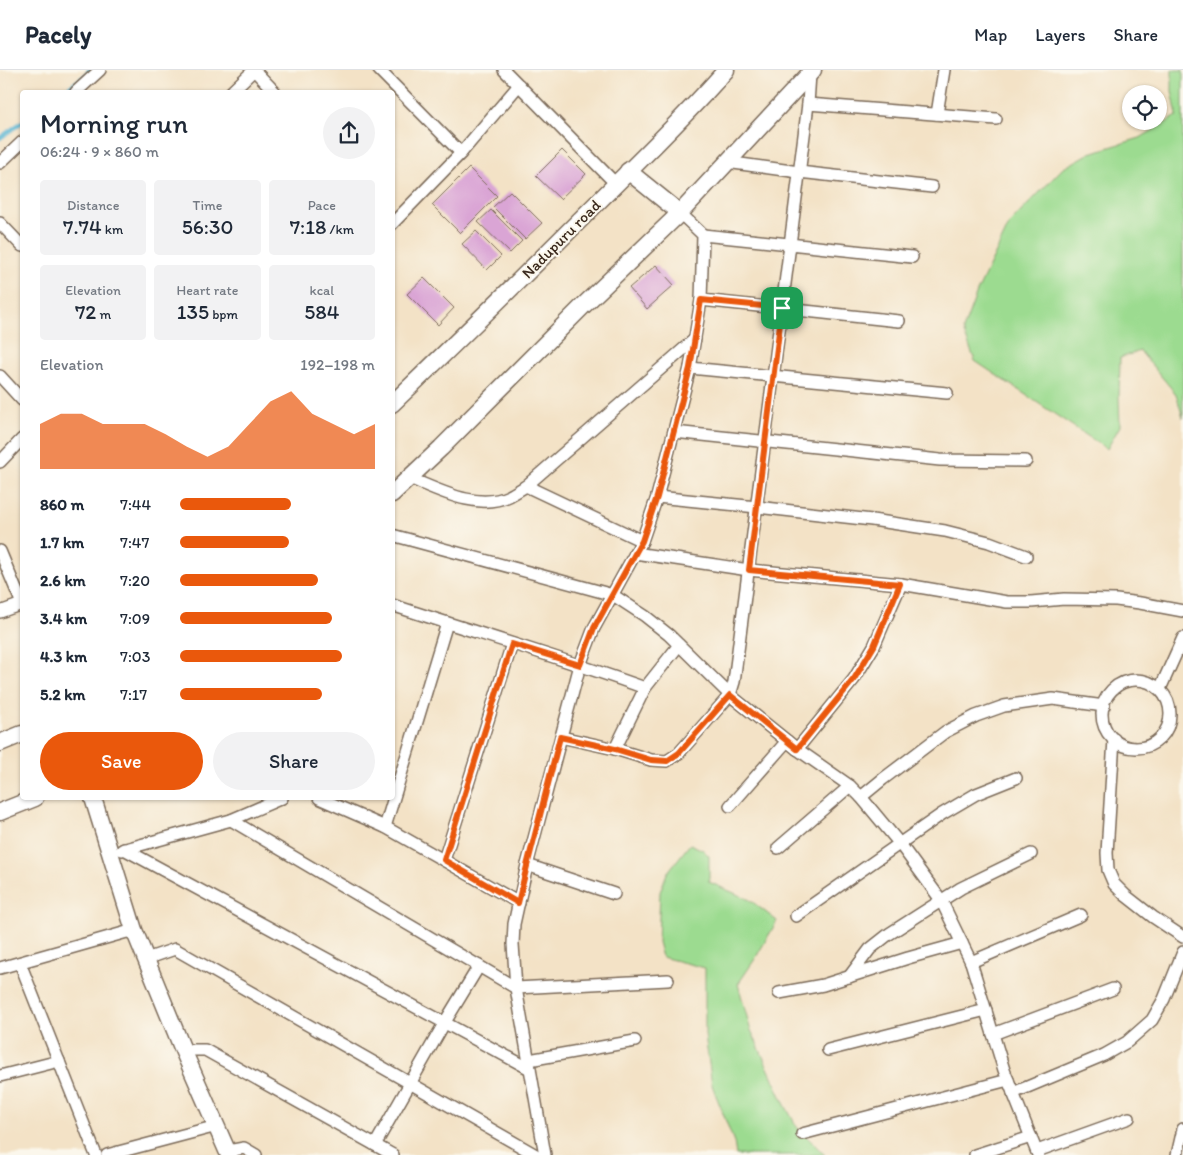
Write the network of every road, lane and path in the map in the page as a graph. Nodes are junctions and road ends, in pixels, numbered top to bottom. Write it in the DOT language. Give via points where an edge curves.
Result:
graph roads {
  1 [pos="100,70"];
  2 [pos="254,70"];
  3 [pos="378,70"];
  4 [pos="504,70"];
  5 [pos="726,70"];
  6 [pos="944,70"];
  7 [pos="811,72"];
  8 [pos="519,85"];
  9 [pos="78,90"];
  10 [pos="233,90"];
  11 [pos="273,90"];
  12 [pos="808,104"];
  13 [pos="937,114"];
  14 [pos="996,119"];
  15 [pos="20,144"];
  16 [pos="461,153"];
  17 [pos="726,162"];
  18 [pos="0,163"];
  19 [pos="628,172"];
  20 [pos="799,172"];
  21 [pos="616,184"];
  22 [pos="932,188"];
  23 [pos="680,213"];
  24 [pos="395,219"];
  25 [pos="0,223"];
  26 [pos="703,234"];
  27 [pos="20,244"];
  28 [pos="790,244"];
  29 [pos="912,257"];
  30 [pos="701,300"];
  31 [pos="782,308"];
  32 [pos="899,321"];
  33 [pos="695,338"];
  34 [pos="690,368"];
  35 [pos="0,376"];
  36 [pos="774,376"];
  37 [pos="947,393"];
  38 [pos="20,398"];
  39 [pos="395,401"];
  40 [pos="674,432"];
  41 [pos="20,441"];
  42 [pos="765,442"];
  43 [pos="1026,461"];
  44 [pos="0,462"];
  45 [pos="409,478"];
  46 [pos="526,486"];
  47 [pos="395,491"];
  48 [pos="657,497"];
  49 [pos="757,507"];
  50 [pos="395,535"];
  51 [pos="642,541"];
  52 [pos="0,551"];
  53 [pos="635,553"];
  54 [pos="1026,556"];
  55 [pos="749,570"];
  56 [pos="900,584"];
  57 [pos="613,595"];
  58 [pos="20,599"];
  59 [pos="20,605"];
  60 [pos="395,606"];
  61 [pos="1183,611"];
  62 [pos="0,612"];
  63 [pos="447,623"];
  64 [pos="1183,638"];
  65 [pos="512,644"];
  66 [pos="679,645"];
  67 [pos="580,665"];
  68 [pos="645,688"];
  69 [pos="1160,689"];
  70 [pos="730,695"];
  71 [pos="1104,706"];
  72 [pos="20,735"];
  73 [pos="560,737"];
  74 [pos="1114,739"];
  75 [pos="787,741"];
  76 [pos="0,743"];
  77 [pos="615,749"];
  78 [pos="797,749"];
  79 [pos="1016,778"];
  80 [pos="850,786"];
  81 [pos="395,796"];
  82 [pos="861,797"];
  83 [pos="29,800"];
  84 [pos="94,800"];
  85 [pos="277,800"];
  86 [pos="326,800"];
  87 [pos="394,800"];
  88 [pos="730,806"];
  89 [pos="0,812"];
  90 [pos="232,820"];
  91 [pos="386,826"];
  92 [pos="900,844"];
  93 [pos="778,848"];
  94 [pos="117,851"];
  95 [pos="1031,854"];
  96 [pos="444,860"];
  97 [pos="527,866"];
  98 [pos="614,894"];
  99 [pos="941,900"];
  100 [pos="518,903"];
  101 [pos="1081,915"];
  102 [pos="796,916"];
  103 [pos="134,930"];
  104 [pos="1183,937"];
  105 [pos="962,943"];
  106 [pos="1183,952"];
  107 [pos="146,959"];
  108 [pos="971,962"];
  109 [pos="20,963"];
  110 [pos="479,966"];
  111 [pos="0,968"];
  112 [pos="849,977"];
  113 [pos="668,980"];
  114 [pos="516,988"];
  115 [pos="1113,989"];
  116 [pos="779,993"];
  117 [pos="986,1010"];
  118 [pos="445,1022"];
  119 [pos="993,1034"];
  120 [pos="635,1041"];
  121 [pos="183,1050"];
  122 [pos="828,1050"];
  123 [pos="59,1061"];
  124 [pos="530,1064"];
  125 [pos="0,1076"];
  126 [pos="1008,1080"];
  127 [pos="410,1083"];
  128 [pos="1013,1093"];
  129 [pos="1130,1118"];
  130 [pos="217,1126"];
  131 [pos="1183,1130"];
  132 [pos="802,1134"];
  133 [pos="1031,1136"];
  134 [pos="375,1145"];
  135 [pos="1180,1151"];
  136 [pos="228,1153"];
  137 [pos="1038,1153"];
  138 [pos="388,1154"];
  139 [pos="96,1155"];
  140 [pos="107,1155"];
  141 [pos="256,1155"];
  142 [pos="536,1155"];
  143 [pos="545,1155"];
  144 [pos="975,1155"];
  1 -- 9 [label="street"];
  2 -- 10 [label="street"];
  2 -- 11 [label="street"];
  3 -- 16 [label="street"];
  4 -- 8 [label="street"];
  5 -- 19 [label="street, Nadupuru road"];
  6 -- 13 [label="street"];
  7 -- 12 [label="street"];
  7 -- 17 [label="street"];
  8 -- 16 [label="street"];
  8 -- 21 [label="street"];
  12 -- 13 [label="street"];
  12 -- 20 [label="street"];
  13 -- 14 [label="street"];
  15 -- 18 [label="street"];
  16 -- 24 [label="street"];
  17 -- 20 [label="street"];
  17 -- 23 [label="street"];
  19 -- 21 [label="street, Nadupuru road"];
  19 -- 23 [label="street"];
  20 -- 22 [label="street"];
  20 -- 28 [label="street"];
  21 -- 39 [label="street, Nadupuru road"];
  23 -- 26 [label="street"];
  23 -- 45 [label="street"];
  25 -- 27 [label="street"];
  26 -- 28 [label="street"];
  26 -- 30 [label="street"];
  28 -- 29 [label="street"];
  28 -- 31 [label="street"];
  30 -- 31 [label="street"];
  30 -- 33 [label="street"];
  31 -- 32 [label="street"];
  31 -- 36 [label="street"];
  33 -- 34 [label="street"];
  33 -- 46 [label="street"];
  34 -- 36 [label="street"];
  34 -- 40 [label="street"];
  35 -- 38 [label="street"];
  36 -- 37 [label="street"];
  36 -- 42 [label="street"];
  40 -- 42 [label="street"];
  40 -- 48 [label="street"];
  41 -- 44 [label="street"];
  42 -- 43 [label="street" via="940,460"];
  42 -- 49 [label="street"];
  45 -- 46 [label="street" via="450,494 487,501 508,496"];
  45 -- 47 [label="street"];
  46 -- 51 [label="street"];
  48 -- 49 [label="street"];
  48 -- 51 [label="street"];
  49 -- 54 [label="street" via="945,530"];
  49 -- 55 [label="street"];
  50 -- 57 [label="street"];
  51 -- 53 [label="street"];
  52 -- 58 [label="street"];
  53 -- 55 [label="street"];
  53 -- 57 [label="street"];
  55 -- 56 [label="street"];
  55 -- 70 [label="street"];
  56 -- 61 [label="street" via="1007,602 1064,598 1116,600"];
  56 -- 78 [label="street" via="874,646 854,679"];
  57 -- 66 [label="street" via="669,634"];
  57 -- 67 [label="street" via="594,628"];
  59 -- 62 [label="street"];
  60 -- 63 [label="street"];
  63 -- 65 [label="street"];
  63 -- 81 [label="street"];
  64 -- 69 [label="street"];
  65 -- 67 [label="street"];
  65 -- 96 [label="street"];
  66 -- 68 [label="street"];
  66 -- 70 [label="street"];
  67 -- 68 [label="street"];
  67 -- 73 [label="street"];
  68 -- 77 [label="street"];
  69 -- 71 [label="street" via="1141,680 1130,680 1111,691"];
  69 -- 74 [label="street" via="1167,698 1170,721 1158,740 1136,747"];
  70 -- 75 [label="street"];
  70 -- 77 [label="street" via="679,753 667,761 651,760"];
  71 -- 74 [label="street" via="1103,723"];
  71 -- 82 [label="street" via="1053,699 1004,706 976,716 945,732"];
  72 -- 76 [label="street"];
  73 -- 77 [label="street"];
  73 -- 97 [label="street"];
  74 -- 104 [label="street" via="1108,870 1114,884 1125,895"];
  75 -- 78 [label="street"];
  75 -- 88 [label="street"];
  78 -- 80 [label="street"];
  79 -- 92 [label="street" via="976,794"];
  80 -- 82 [label="street"];
  80 -- 93 [label="street"];
  82 -- 92 [label="street"];
  83 -- 89 [label="street"];
  84 -- 94 [label="street"];
  85 -- 90 [label="street"];
  86 -- 91 [label="street"];
  87 -- 91 [label="street"];
  90 -- 94 [label="street"];
  90 -- 110 [label="street"];
  91 -- 96 [label="street"];
  92 -- 99 [label="street"];
  92 -- 102 [label="street"];
  94 -- 103 [label="street"];
  94 -- 118 [label="street"];
  95 -- 99 [label="street"];
  96 -- 100 [label="street"];
  97 -- 98 [label="street"];
  97 -- 100 [label="street"];
  99 -- 105 [label="street"];
  99 -- 112 [label="street" via="870,948"];
  100 -- 114 [label="street" via="513,944"];
  101 -- 108 [label="street"];
  103 -- 107 [label="street"];
  103 -- 109 [label="street"];
  105 -- 108 [label="street"];
  105 -- 112 [label="street"];
  106 -- 128 [label="street" via="1152,1020 1127,1042"];
  107 -- 121 [label="street"];
  107 -- 127 [label="street" via="174,949"];
  108 -- 117 [label="street"];
  109 -- 111 [label="street"];
  109 -- 123 [label="street"];
  110 -- 114 [label="street"];
  110 -- 118 [label="street"];
  112 -- 116 [label="street"];
  113 -- 114 [label="street"];
  114 -- 124 [label="street"];
  115 -- 119 [label="street"];
  117 -- 119 [label="street"];
  117 -- 122 [label="street"];
  118 -- 124 [label="street"];
  118 -- 127 [label="street"];
  119 -- 126 [label="street"];
  120 -- 124 [label="street"];
  121 -- 130 [label="street"];
  121 -- 134 [label="street" via="206,1050"];
  123 -- 125 [label="street"];
  123 -- 139 [label="street"];
  124 -- 143 [label="street"];
  126 -- 128 [label="street"];
  126 -- 132 [label="street"];
  127 -- 134 [label="street"];
  127 -- 142 [label="street"];
  128 -- 133 [label="street"];
  129 -- 137 [label="street"];
  130 -- 136 [label="street"];
  130 -- 140 [label="street"];
  131 -- 135 [label="street"];
  133 -- 137 [label="street"];
  133 -- 144 [label="street"];
  134 -- 138 [label="street"];
  136 -- 141 [label="street" via="244,1148"];
}
